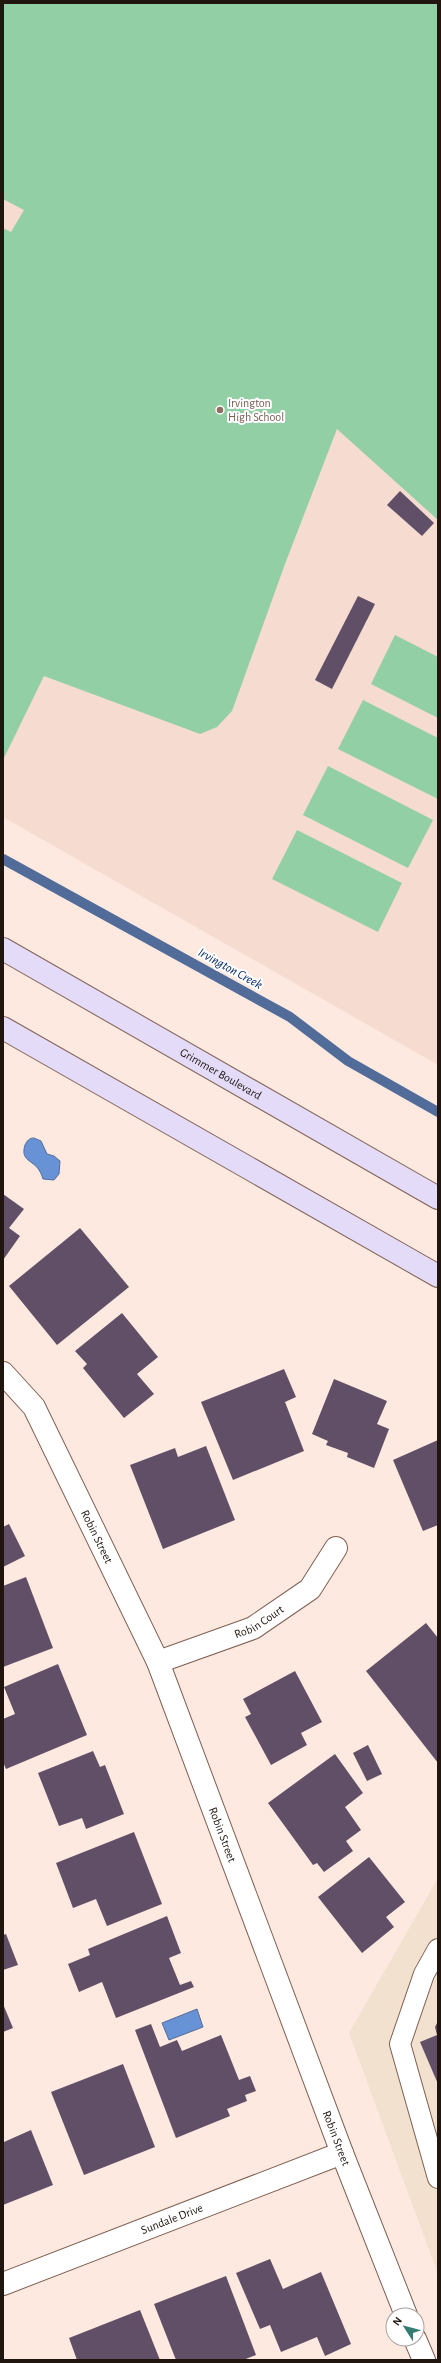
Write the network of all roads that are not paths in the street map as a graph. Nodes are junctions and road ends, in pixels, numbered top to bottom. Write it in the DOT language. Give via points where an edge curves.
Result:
graph roads {
  1 [pos="3,949"];
  2 [pos="3,1028"];
  3 [pos="438,1198"];
  4 [pos="438,1276"];
  5 [pos="3,1373"];
  6 [pos="336,1548"];
  7 [pos="158,1662"];
  8 [pos="438,1949"];
  9 [pos="342,2153"];
  10 [pos="438,2178"];
  11 [pos="3,2284"];
  12 [pos="403,2307"];
  13 [pos="418,2347"];
  14 [pos="424,2360"];
  1 -- 3 [label="main road, Grimmer Boulevard"];
  2 -- 4 [label="main road"];
  5 -- 7 [label="street, Robin Street" via="34,1408"];
  6 -- 7 [label="street, Robin Court" via="310,1589 253,1628"];
  7 -- 9 [label="street, Robin Street"];
  8 -- 10 [label="lane" via="424,1974 400,2044"];
  9 -- 11 [label="street, Sundale Drive"];
  9 -- 12 [label="street, Robin Street"];
  13 -- 14 [label="street"];
}
